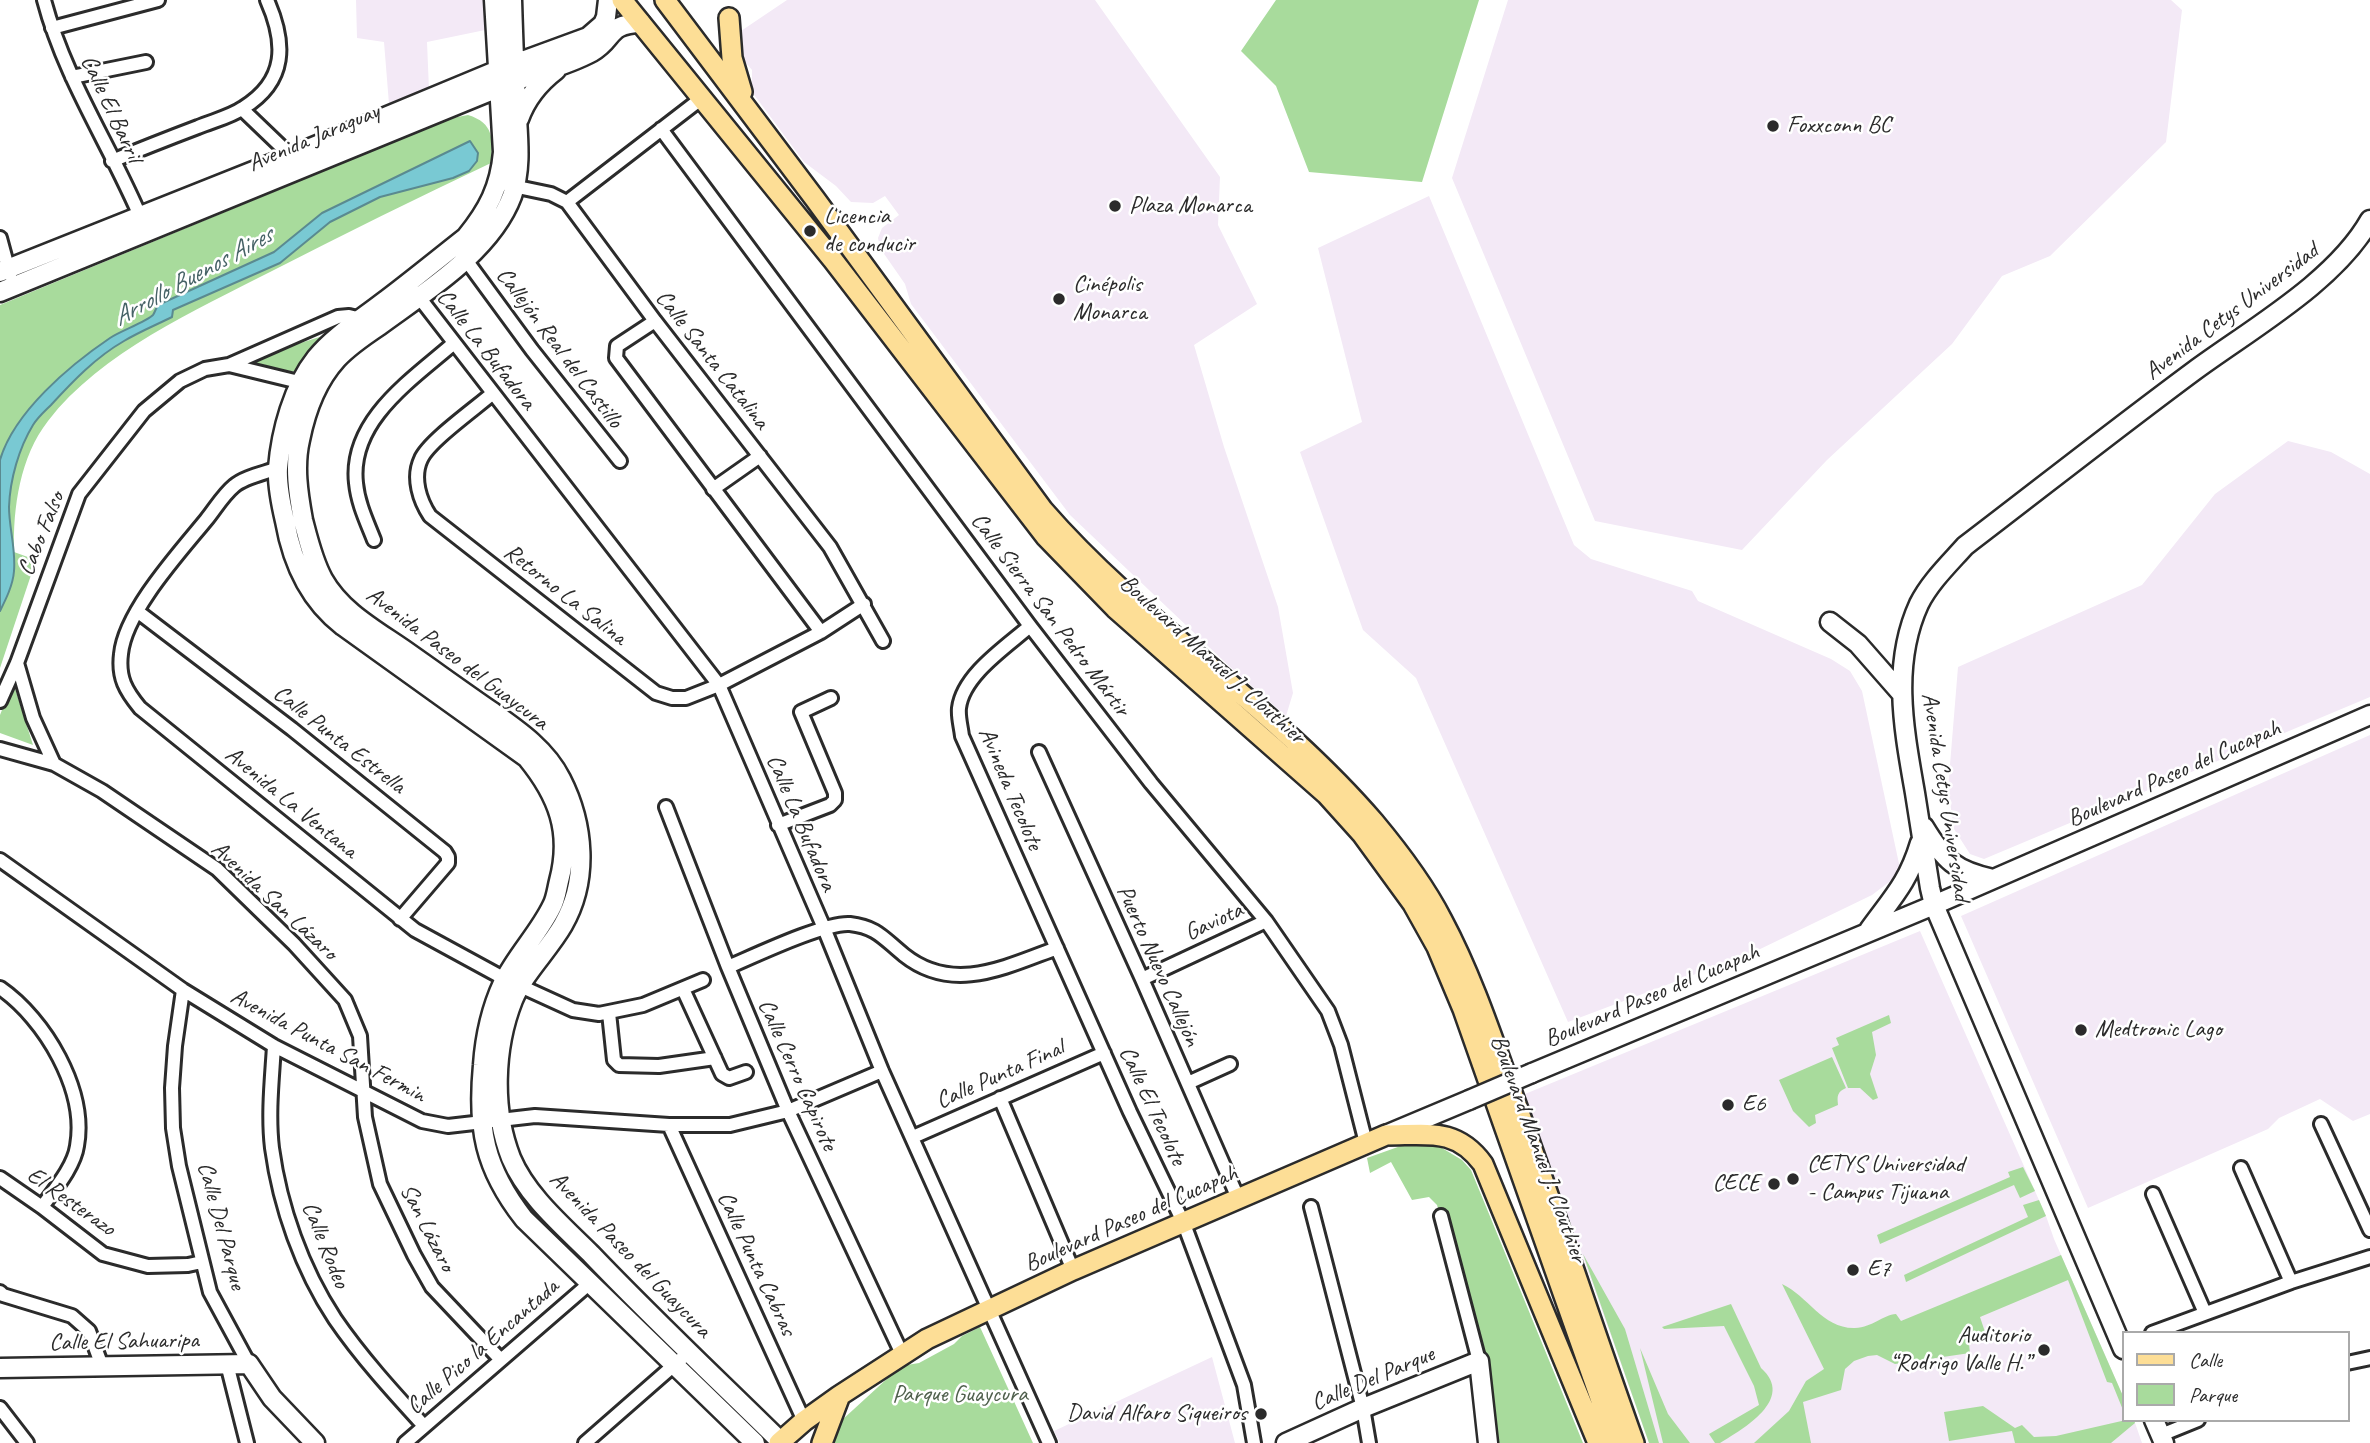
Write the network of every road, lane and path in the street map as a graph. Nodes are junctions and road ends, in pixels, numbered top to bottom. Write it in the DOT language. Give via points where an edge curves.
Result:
graph roads {
  1 [pos="44,0"];
  2 [pos="158,0"];
  3 [pos="267,0"];
  4 [pos="494,0"];
  5 [pos="512,0"];
  6 [pos="608,0"];
  7 [pos="622,0"];
  8 [pos="665,0"];
  9 [pos="729,18"];
  10 [pos="641,23"];
  11 [pos="52,29"];
  12 [pos="603,32"];
  13 [pos="575,58"];
  14 [pos="146,62"];
  15 [pos="506,75"];
  16 [pos="72,77"];
  17 [pos="702,98"];
  18 [pos="747,106"];
  19 [pos="242,109"];
  20 [pos="444,110"];
  21 [pos="509,130"];
  22 [pos="662,130"];
  23 [pos="291,156"];
  24 [pos="112,161"];
  25 [pos="506,185"];
  26 [pos="567,202"];
  27 [pos="140,216"];
  28 [pos="2370,220"];
  29 [pos="147,233"];
  30 [pos="0,238"];
  31 [pos="466,260"];
  32 [pos="4,270"];
  33 [pos="7,289"];
  34 [pos="413,290"];
  35 [pos="361,319"];
  36 [pos="654,321"];
  37 [pos="454,343"];
  38 [pos="229,365"];
  39 [pos="309,385"];
  40 [pos="493,393"];
  41 [pos="760,456"];
  42 [pos="620,461"];
  43 [pos="278,468"];
  44 [pos="713,489"];
  45 [pos="374,540"];
  46 [pos="864,604"];
  47 [pos="138,611"];
  48 [pos="1830,622"];
  49 [pos="1030,625"];
  50 [pos="821,632"];
  51 [pos="883,641"];
  52 [pos="17,663"];
  53 [pos="719,685"];
  54 [pos="1901,693"];
  55 [pos="831,698"];
  56 [pos="0,701"];
  57 [pos="2370,715"];
  58 [pos="0,749"];
  59 [pos="1039,752"];
  60 [pos="54,764"];
  61 [pos="666,807"];
  62 [pos="779,825"];
  63 [pos="1921,829"];
  64 [pos="0,860"];
  65 [pos="1993,879"];
  66 [pos="1934,905"];
  67 [pos="400,919"];
  68 [pos="1266,921"];
  69 [pos="824,928"];
  70 [pos="1869,931"];
  71 [pos="1057,948"];
  72 [pos="728,967"];
  73 [pos="1142,979"];
  74 [pos="703,980"];
  75 [pos="513,982"];
  76 [pos="0,988"];
  77 [pos="683,989"];
  78 [pos="183,990"];
  79 [pos="609,1013"];
  80 [pos="274,1046"];
  81 [pos="1104,1053"];
  82 [pos="715,1058"];
  83 [pos="1230,1064"];
  84 [pos="882,1071"];
  85 [pos="746,1072"];
  86 [pos="1188,1083"];
  87 [pos="364,1092"];
  88 [pos="1000,1098"];
  89 [pos="788,1111"];
  90 [pos="501,1119"];
  91 [pos="480,1122"];
  92 [pos="2321,1124"];
  93 [pos="669,1125"];
  94 [pos="1386,1135"];
  95 [pos="913,1137"];
  96 [pos="1366,1143"];
  97 [pos="2241,1168"];
  98 [pos="0,1178"];
  99 [pos="2153,1194"];
  100 [pos="1238,1198"];
  101 [pos="42,1206"];
  102 [pos="1311,1206"];
  103 [pos="1441,1216"];
  104 [pos="1184,1224"];
  105 [pos="2370,1230"];
  106 [pos="2370,1258"];
  107 [pos="202,1262"];
  108 [pos="1073,1270"];
  109 [pos="2291,1282"];
  110 [pos="590,1283"];
  111 [pos="0,1292"];
  112 [pos="988,1309"];
  113 [pos="2205,1313"];
  114 [pos="2157,1331"];
  115 [pos="2122,1346"];
  116 [pos="689,1352"];
  117 [pos="902,1354"];
  118 [pos="2370,1358"];
  119 [pos="501,1360"];
  120 [pos="1479,1361"];
  121 [pos="2349,1363"];
  122 [pos="227,1364"];
  123 [pos="249,1364"];
  124 [pos="674,1365"];
  125 [pos="102,1366"];
  126 [pos="0,1368"];
  127 [pos="839,1396"];
  128 [pos="0,1408"];
  129 [pos="1363,1408"];
  130 [pos="804,1421"];
  131 [pos="2192,1422"];
  132 [pos="424,1426"];
  133 [pos="2160,1433"];
  134 [pos="781,1442"];
  135 [pos="27,1443"];
  136 [pos="247,1443"];
  137 [pos="315,1443"];
  138 [pos="405,1443"];
  139 [pos="585,1443"];
  140 [pos="755,1443"];
  141 [pos="822,1443"];
  142 [pos="1049,1443"];
  143 [pos="1254,1443"];
  144 [pos="1286,1443"];
  145 [pos="1369,1443"];
  146 [pos="1488,1443"];
  147 [pos="1598,1443"];
  148 [pos="1616,1443"];
  149 [pos="1634,1443"];
  1 -- 11 [label="street, Calle El Barril"];
  2 -- 11 [label="street"];
  3 -- 19 [label="street" via="279,37 279,64 262,94"];
  4 -- 15 [label="main road, Avenida Paseo del Guaycura"];
  5 -- 15 [label="main road, Avenida Paseo del Guaycura"];
  6 -- 12 [label="main road"];
  7 -- 10 [label="main road, Boulevard Manuel J. Clouthier"];
  8 -- 18 [label="main road, Boulevard Manuel J. Clouthier"];
  9 -- 18 [label="main road" via="732,58"];
  10 -- 12 [label="main road, Avenida Jaraguay"];
  10 -- 17 [label="main road, Boulevard Manuel J. Clouthier"];
  11 -- 16 [label="street, Calle El Barril"];
  12 -- 13 [label="main road, Avenida Jaraguay" via="592,52"];
  12 -- 15 [label="main road, Avenida Jaraguay"];
  13 -- 15 [label="main road, Avenida Jaraguay"];
  13 -- 21 [label="main road" via="541,82"];
  14 -- 16 [label="street"];
  15 -- 20 [label="main road, Avenida Jaraguay"];
  15 -- 21 [label="main road, Avenida Paseo del Guaycura"];
  15 -- 23 [label="main road, Avenida Jaraguay"];
  16 -- 24 [label="street, Calle El Barril"];
  17 -- 22 [label="street"];
  17 -- 148 [label="main road, Boulevard Manuel J. Clouthier" via="1061,555 1326,794 1397,879 1437,947 1458,998"];
  18 -- 149 [label="main road, Boulevard Manuel J. Clouthier" via="1050,518 1124,592 1336,782 1392,845 1426,894 1478,1002"];
  19 -- 23 [label="street"];
  19 -- 24 [label="street"];
  20 -- 21 [label="main road" via="481,107"];
  20 -- 29 [label="main road, Avenida Jaraguay"];
  21 -- 25 [label="main road, Avenida Paseo del Guaycura" via="518,153"];
  22 -- 26 [label="street"];
  22 -- 49 [label="street, Calle Sierra San Pedro Mártir"];
  23 -- 27 [label="main road, Avenida Jaraguay"];
  24 -- 27 [label="street, Calle El Barril"];
  25 -- 26 [label="street"];
  25 -- 31 [label="main road, Avenida Paseo del Guaycura" via="508,205"];
  25 -- 34 [label="main road, Avenida Paseo del Guaycura" via="466,237"];
  26 -- 36 [label="street, Calle Santa Catalina"];
  27 -- 29 [label="street, Calle El Barril"];
  27 -- 32 [label="main road, Avenida Jaraguay"];
  28 -- 54 [label="main road, Avenida Cetys Universidad" via="2321,279 1965,546 1919,604 1907,643"];
  29 -- 33 [label="main road, Avenida Jaraguay"];
  30 -- 32 [label="street"];
  31 -- 34 [label="main road, Avenida Paseo del Guaycura"];
  31 -- 42 [label="street, Callejón Real del Castillo"];
  32 -- 33 [label="street"];
  34 -- 35 [label="main road, Avenida Paseo del Guaycura"];
  34 -- 37 [label="street, Calle La Bufadora"];
  34 -- 39 [label="main road, Avenida Paseo del Guaycura"];
  35 -- 38 [label="street, Cabo Falso" via="338,317"];
  35 -- 39 [label="main road, Avenida Paseo del Guaycura" via="310,366"];
  36 -- 41 [label="street, Calle Santa Catalina"];
  36 -- 44 [label="street" via="617,345 616,358"];
  37 -- 40 [label="street, Calle La Bufadora"];
  37 -- 45 [label="street" via="392,397 364,439 356,485"];
  38 -- 39 [label="street, Cabo Falso"];
  38 -- 52 [label="street, Cabo Falso" via="205,369 180,381 144,411 79,494"];
  39 -- 43 [label="main road, Avenida Paseo del Guaycura" via="289,416"];
  39 -- 75 [label="main road, Avenida Paseo del Guaycura" via="309,405 299,440 298,492 323,579 368,625 533,742 558,772 575,814 581,846 576,890 563,925"];
  40 -- 53 [label="street, Calle La Bufadora"];
  40 -- 53 [label="street, Retorno La Salina" via="421,460 421,502 430,516 656,693 686,698"];
  41 -- 44 [label="street"];
  41 -- 46 [label="street, Calle Santa Catalina" via="830,547"];
  43 -- 47 [label="street, Avenida La Ventana" via="235,485"];
  43 -- 75 [label="main road, Avenida Paseo del Guaycura" via="292,551 323,608 527,758 555,800 564,855 553,905"];
  44 -- 50 [label="street"];
  46 -- 50 [label="street, Retorno La Salina"];
  46 -- 51 [label="street"];
  47 -- 67 [label="street, Avenida La Ventana" via="124,640 120,669 126,691 140,708"];
  47 -- 67 [label="street, Calle Punta Estrella" via="449,857"];
  48 -- 54 [label="main road" via="1858,644"];
  49 -- 68 [label="street, Calle Sierra San Pedro Mártir" via="1150,783"];
  49 -- 71 [label="street, Avineda Tecolote" via="970,680 958,711 967,749"];
  50 -- 53 [label="street, Retorno La Salina"];
  52 -- 56 [label="street, Cabo Falso"];
  52 -- 60 [label="street" via="33,718"];
  53 -- 62 [label="street, Calle La Bufadora"];
  54 -- 63 [label="main road, Avenida Cetys Universidad"];
  55 -- 62 [label="street" via="801,712 835,800"];
  57 -- 65 [label="main road, Boulevard Paseo del Cucapah"];
  58 -- 60 [label="street, Avenida San Lázaro"];
  59 -- 73 [label="street, Puerto Nuevo Callejón"];
  60 -- 87 [label="street, Avenida San Lázaro" via="217,869 294,944 345,999 360,1036"];
  61 -- 72 [label="street, Calle Cerro Capirote"];
  62 -- 69 [label="street, Calle La Bufadora"];
  63 -- 65 [label="main road" via="1948,860 1972,875"];
  63 -- 66 [label="main road, Avenida Cetys Universidad"];
  63 -- 70 [label="main road" via="1913,866"];
  64 -- 78 [label="street, Avenida Punta San Fermin"];
  65 -- 66 [label="main road, Boulevard Paseo del Cucapah"];
  66 -- 70 [label="main road, Boulevard Paseo del Cucapah"];
  66 -- 115 [label="main road, Avenida Cetys Universidad"];
  67 -- 75 [label="street, Avenida La Ventana"];
  68 -- 73 [label="street, Gaviota"];
  68 -- 96 [label="street, Calle Sierra San Pedro Mártir" via="1328,1011"];
  69 -- 71 [label="street" via="847,923 873,928 928,971 964,976 1004,968"];
  69 -- 72 [label="street"];
  69 -- 84 [label="street, Calle La Bufadora"];
  70 -- 94 [label="main road, Boulevard Paseo del Cucapah, bridge"];
  71 -- 81 [label="street, Calle El Tecolote"];
  72 -- 89 [label="street, Calle Cerro Capirote"];
  73 -- 86 [label="street, Puerto Nuevo Callejón"];
  74 -- 77 [label="street, Avenida La Ventana"];
  75 -- 79 [label="street, Avenida La Ventana" via="573,1010"];
  75 -- 90 [label="main road, Avenida Paseo del Guaycura" via="498,1089"];
  75 -- 91 [label="main road, Avenida Paseo del Guaycura" via="493,1004"];
  76 -- 101 [label="street" via="48,1038 68,1074 77,1112 77,1147 63,1178"];
  77 -- 79 [label="street, Avenida La Ventana"];
  77 -- 82 [label="street"];
  78 -- 80 [label="street, Avenida Punta San Fermin"];
  78 -- 107 [label="street, Calle Del Parque" via="175,1046 173,1128"];
  79 -- 82 [label="street" via="614,1060 619,1065 659,1066"];
  80 -- 87 [label="street, Avenida Punta San Fermin"];
  80 -- 132 [label="street, Calle Rodeo" via="272,1147 296,1241 335,1319"];
  81 -- 88 [label="street, Calle Punta Final"];
  81 -- 104 [label="street, Calle El Tecolote"];
  82 -- 85 [label="street" via="725,1077"];
  83 -- 86 [label="street"];
  84 -- 89 [label="street, Avenida Punta San Fermin"];
  84 -- 95 [label="street, Calle La Bufadora"];
  86 -- 100 [label="street, Puerto Nuevo Callejón"];
  87 -- 91 [label="street, Avenida Punta San Fermin" via="422,1121 448,1126"];
  87 -- 119 [label="street, San Lázaro" via="380,1184 414,1255 432,1287"];
  88 -- 95 [label="street, Calle Punta Final"];
  88 -- 108 [label="street"];
  89 -- 93 [label="street, Avenida Punta San Fermin" via="730,1125"];
  89 -- 117 [label="street, Calle Cerro Capirote"];
  90 -- 91 [label="street, Avenida Punta San Fermin"];
  90 -- 93 [label="street, Avenida Punta San Fermin" via="534,1116"];
  90 -- 116 [label="main road, Avenida Paseo del Guaycura" via="513,1162 538,1199"];
  91 -- 110 [label="main road, Avenida Paseo del Guaycura" via="491,1163 510,1201"];
  92 -- 105 [label="street"];
  93 -- 130 [label="street, Calle Punta Cabras"];
  94 -- 96 [label="main road, Boulevard Paseo del Cucapah"];
  94 -- 147 [label="main road" via="1454,1139 1469,1147 1483,1164"];
  95 -- 112 [label="street, Calle La Bufadora"];
  96 -- 100 [label="main road, Boulevard Paseo del Cucapah"];
  97 -- 109 [label="street"];
  98 -- 101 [label="street, El Resterazo"];
  99 -- 113 [label="street"];
  100 -- 104 [label="main road, Boulevard Paseo del Cucapah"];
  101 -- 107 [label="street, El Resterazo" via="103,1254 148,1266"];
  102 -- 129 [label="street"];
  103 -- 120 [label="street"];
  104 -- 108 [label="main road, Boulevard Paseo del Cucapah"];
  104 -- 143 [label="street, Calle El Tecolote" via="1244,1385"];
  106 -- 109 [label="street"];
  107 -- 123 [label="street, Calle Del Parque" via="210,1292"];
  108 -- 112 [label="main road, Boulevard Paseo del Cucapah"];
  109 -- 113 [label="street"];
  110 -- 119 [label="street, Calle Pico la Encantada"];
  110 -- 124 [label="main road, Avenida Paseo del Guaycura"];
  111 -- 125 [label="street" via="72,1316 89,1331"];
  112 -- 117 [label="main road, Boulevard Paseo del Cucapah"];
  112 -- 142 [label="street, Calle La Bufadora"];
  113 -- 114 [label="street"];
  116 -- 124 [label="street"];
  116 -- 134 [label="main road, Avenida Paseo del Guaycura"];
  117 -- 127 [label="main road, Boulevard Paseo del Cucapah"];
  118 -- 121 [label="street"];
  119 -- 132 [label="street, Calle Pico la Encantada"];
  120 -- 129 [label="main road, Calle Del Parque"];
  120 -- 146 [label="main road"];
  122 -- 123 [label="main road, Calle El Sahuaripa"];
  122 -- 125 [label="main road, Calle El Sahuaripa"];
  122 -- 136 [label="street"];
  123 -- 137 [label="main road, Calle Del Parque" via="272,1398"];
  124 -- 139 [label="street"];
  124 -- 140 [label="main road, Avenida Paseo del Guaycura"];
  125 -- 126 [label="main road, Calle El Sahuaripa"];
  127 -- 130 [label="main road, Boulevard Paseo del Cucapah"];
  127 -- 141 [label="main road"];
  128 -- 135 [label="street"];
  129 -- 144 [label="main road, Calle Del Parque"];
  129 -- 145 [label="street"];
  130 -- 134 [label="main road, Boulevard Paseo del Cucapah"];
  131 -- 133 [label="street"];
  132 -- 138 [label="street, Calle Pico la Encantada"];
}
